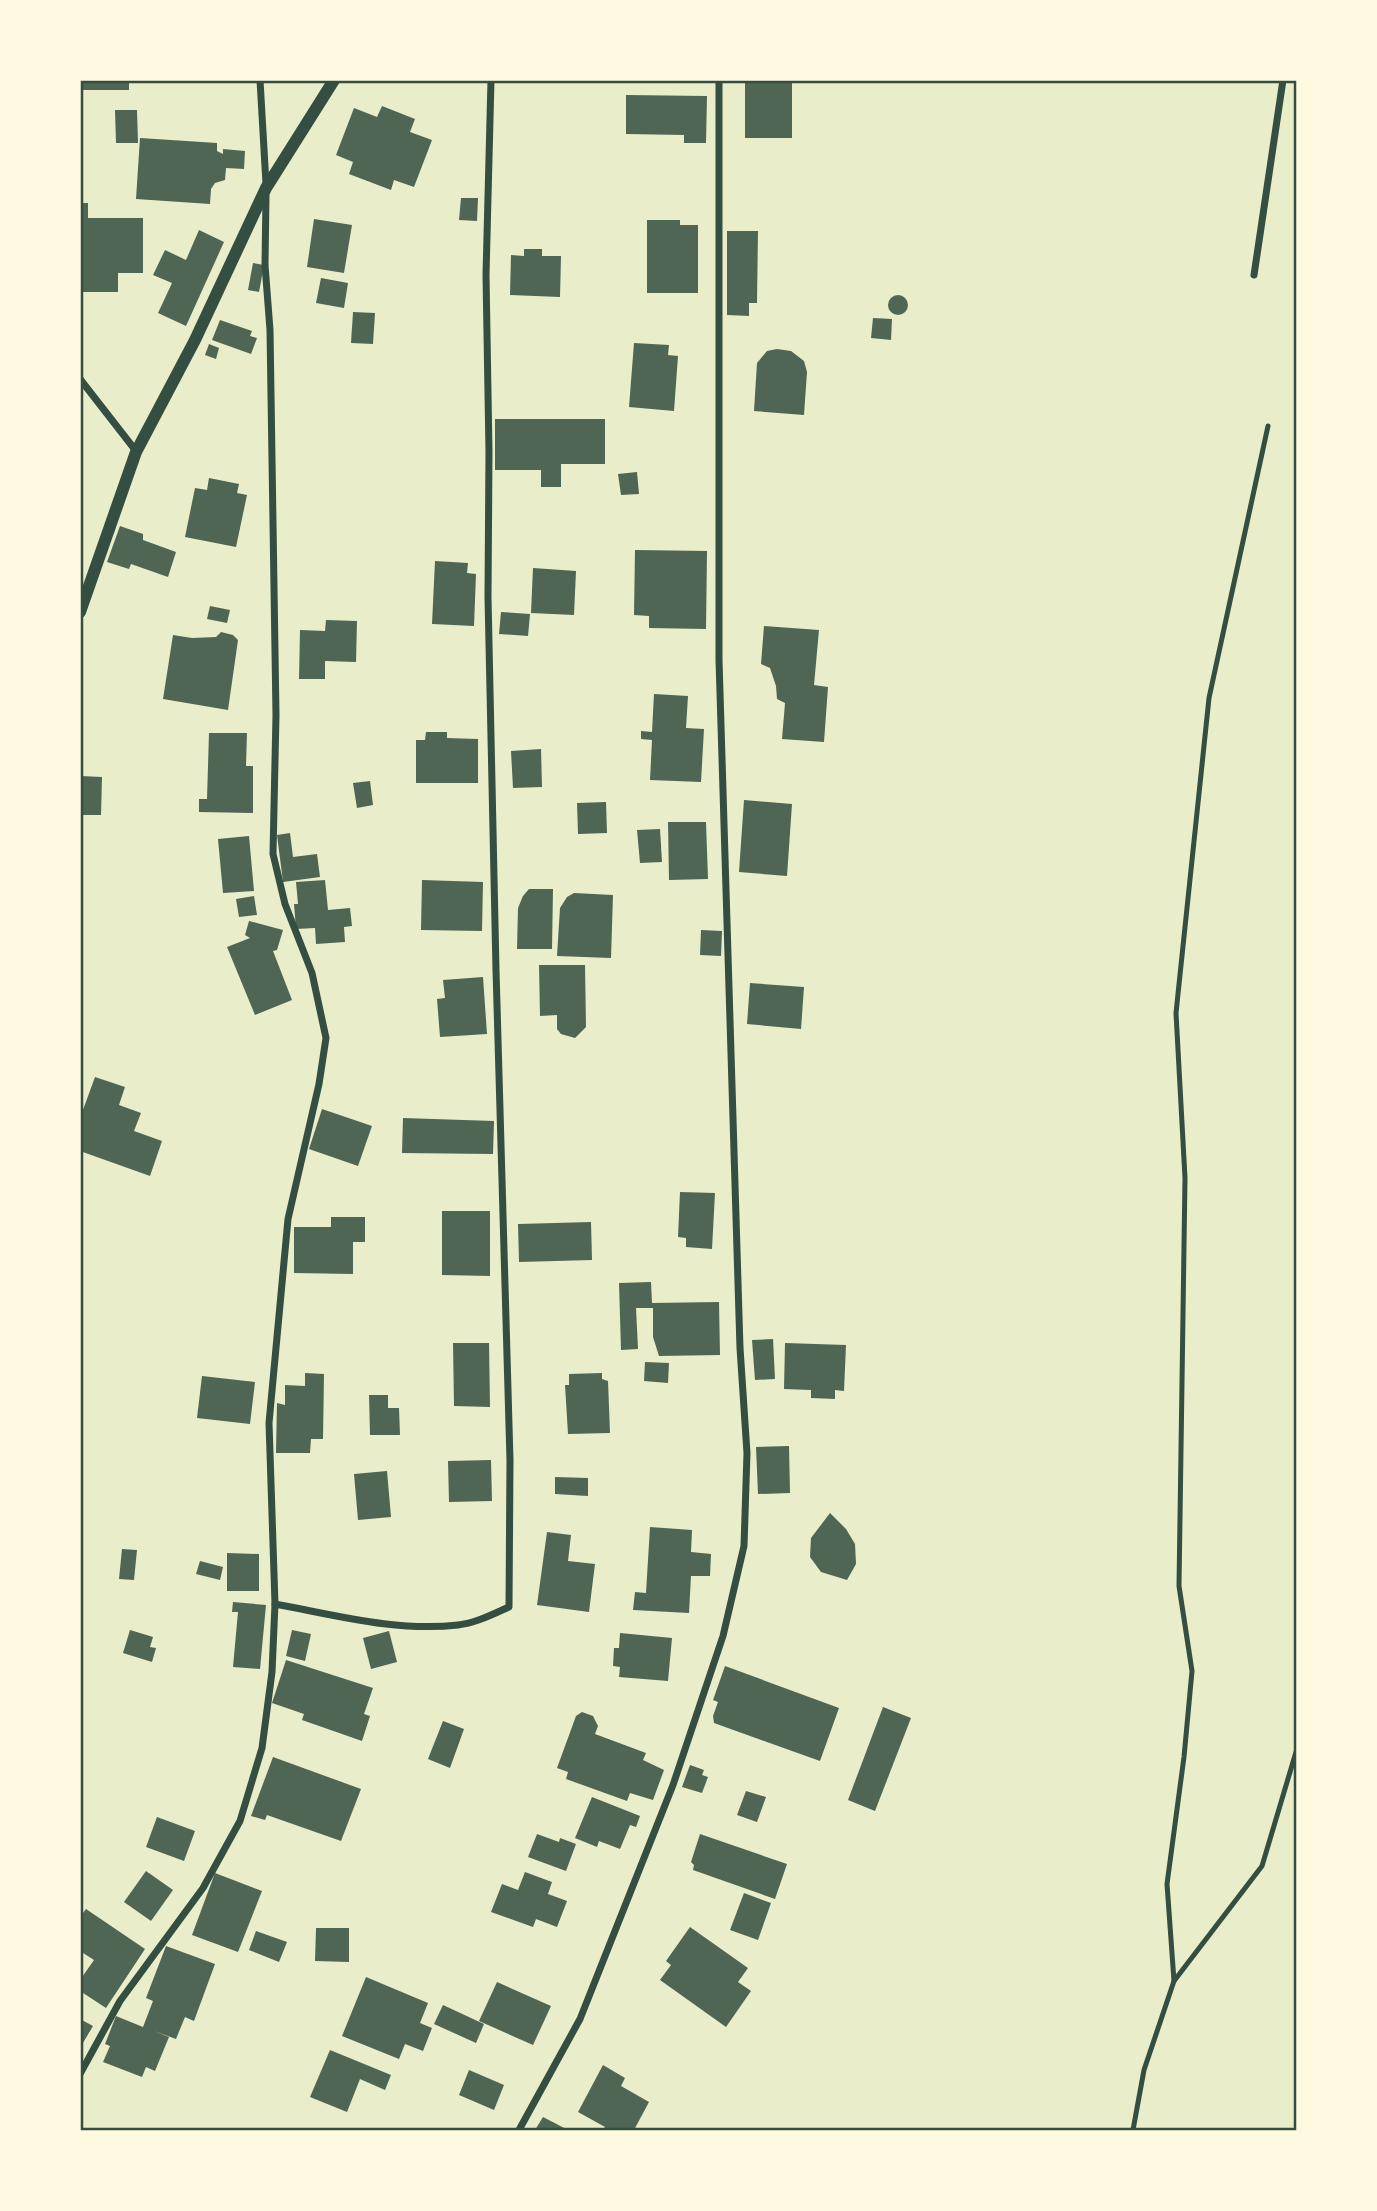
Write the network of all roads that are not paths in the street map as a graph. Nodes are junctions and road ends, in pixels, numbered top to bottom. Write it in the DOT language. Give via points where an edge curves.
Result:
graph roads {
  1 [pos="260,80"];
  2 [pos="334,80"];
  3 [pos="491,80"];
  4 [pos="719,80"];
  5 [pos="1283,80"];
  6 [pos="266,188"];
  7 [pos="1254,275"];
  8 [pos="80,379"];
  9 [pos="1268,426"];
  10 [pos="136,452"];
  11 [pos="80,612"];
  12 [pos="275,1604"];
  13 [pos="1297,1752"];
  14 [pos="1174,1982"];
  15 [pos="80,2074"];
  16 [pos="519,2130"];
  17 [pos="1133,2130"];
  1 -- 6 [label="street"];
  2 -- 6 [label="street"];
  3 -- 12 [label="street" via="486,275 488,597 510,1460 509,1607 458,1625 390,1625"];
  4 -- 16 [label="street" via="719,660 747,1453 744,1546 723,1636 673,1786 580,2019"];
  5 -- 7 [label="street"];
  6 -- 10 [label="street"];
  6 -- 12 [label="street" via="276,715 273,854 285,904 312,972 326,1038 288,1219 276,1345 269,1423"];
  8 -- 10 [label="street"];
  9 -- 14 [label="lane" via="1209,698 1176,1013 1185,1178 1178,1586 1192,1671 1167,1884"];
  10 -- 11 [label="street"];
  12 -- 15 [label="street" via="262,1748 240,1821 202,1888 120,2001"];
  13 -- 14 [label="lane" via="1262,1866"];
  14 -- 17 [label="lane" via="1144,2070"];
}
